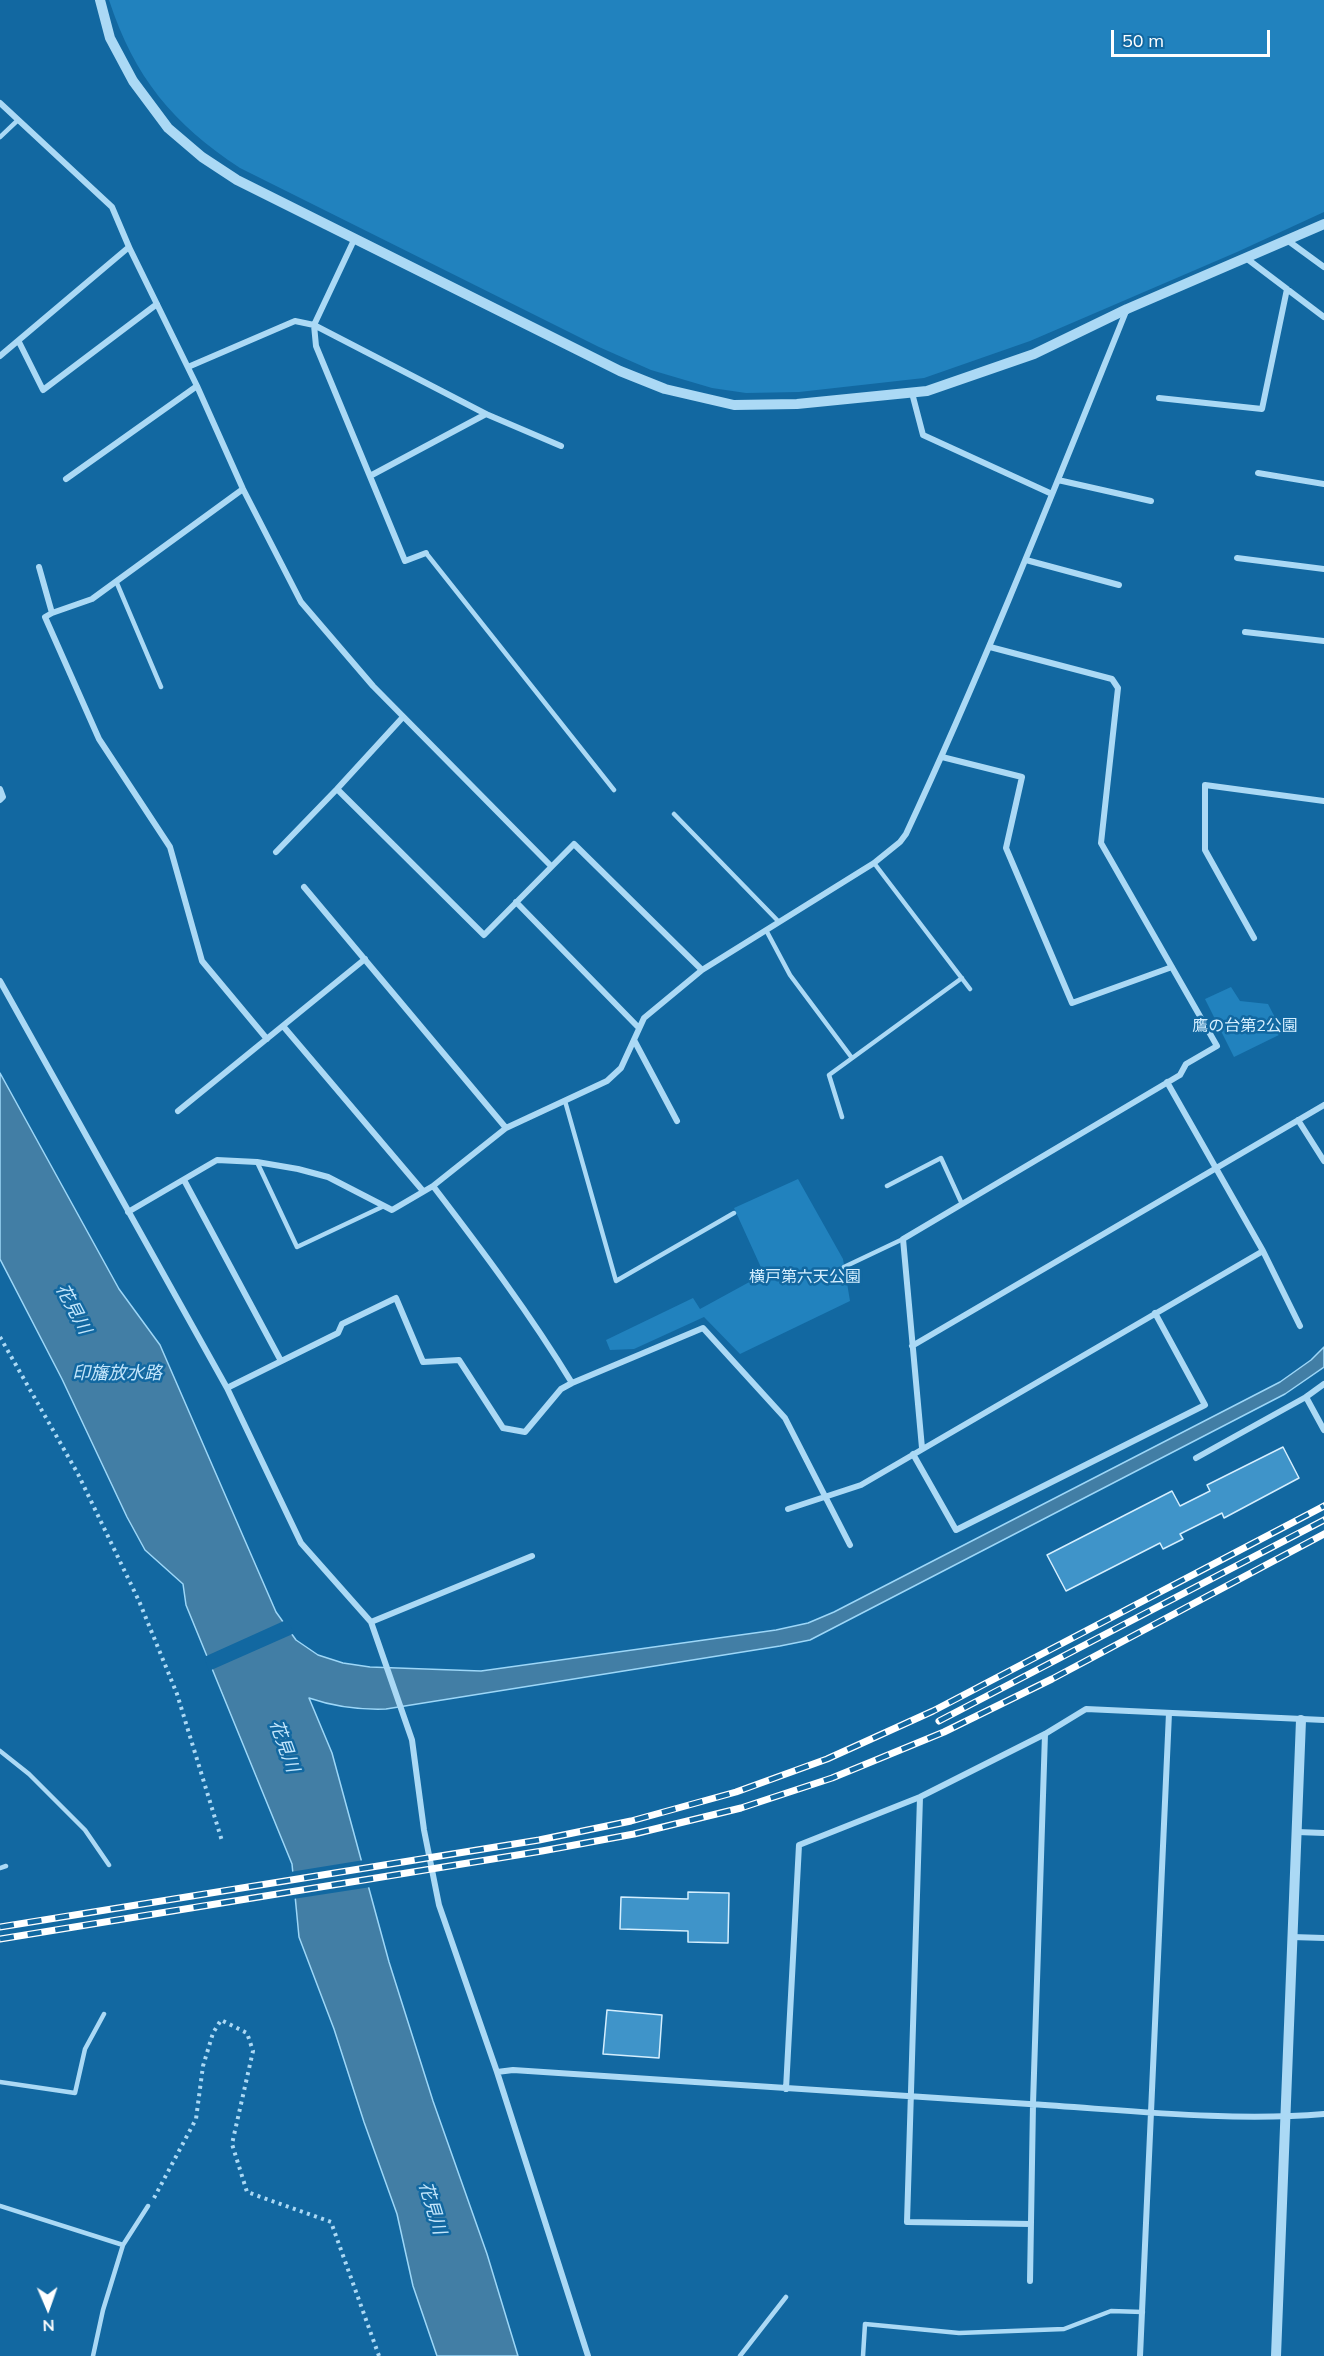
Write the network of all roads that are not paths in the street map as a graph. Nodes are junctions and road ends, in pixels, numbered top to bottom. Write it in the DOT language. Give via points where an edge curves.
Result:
graph roads {
  1 [pos="100,0"];
  2 [pos="0,103"];
  3 [pos="18,120"];
  4 [pos="0,137"];
  5 [pos="1324,225"];
  6 [pos="354,240"];
  7 [pos="1287,240"];
  8 [pos="129,247"];
  9 [pos="1246,258"];
  10 [pos="1324,267"];
  11 [pos="1287,289"];
  12 [pos="157,304"];
  13 [pos="1127,309"];
  14 [pos="1324,317"];
  15 [pos="315,325"];
  16 [pos="19,342"];
  17 [pos="0,356"];
  18 [pos="188,367"];
  19 [pos="197,386"];
  20 [pos="912,393"];
  21 [pos="1159,399"];
  22 [pos="486,414"];
  23 [pos="561,446"];
  24 [pos="1258,473"];
  25 [pos="370,476"];
  26 [pos="66,479"];
  27 [pos="1058,480"];
  28 [pos="1324,484"];
  29 [pos="243,489"];
  30 [pos="1052,495"];
  31 [pos="1151,501"];
  32 [pos="426,553"];
  33 [pos="1237,558"];
  34 [pos="1026,560"];
  35 [pos="39,567"];
  36 [pos="1324,569"];
  37 [pos="116,581"];
  38 [pos="1119,585"];
  39 [pos="52,613"];
  40 [pos="1245,632"];
  41 [pos="1324,641"];
  42 [pos="990,647"];
  43 [pos="161,687"];
  44 [pos="403,717"];
  45 [pos="942,758"];
  46 [pos="0,789"];
  47 [pos="337,789"];
  48 [pos="614,790"];
  49 [pos="0,800"];
  50 [pos="1324,801"];
  51 [pos="674,814"];
  52 [pos="276,852"];
  53 [pos="874,863"];
  54 [pos="551,866"];
  55 [pos="304,888"];
  56 [pos="516,902"];
  57 [pos="779,922"];
  58 [pos="766,930"];
  59 [pos="1254,938"];
  60 [pos="365,959"];
  61 [pos="1172,967"];
  62 [pos="702,970"];
  63 [pos="962,978"];
  64 [pos="0,981"];
  65 [pos="970,989"];
  66 [pos="283,1026"];
  67 [pos="639,1029"];
  68 [pos="267,1039"];
  69 [pos="634,1040"];
  70 [pos="852,1058"];
  71 [pos="1167,1082"];
  72 [pos="565,1101"];
  73 [pos="1324,1105"];
  74 [pos="178,1111"];
  75 [pos="842,1117"];
  76 [pos="677,1120"];
  77 [pos="1298,1120"];
  78 [pos="506,1128"];
  79 [pos="1324,1161"];
  80 [pos="257,1162"];
  81 [pos="1215,1169"];
  82 [pos="184,1180"];
  83 [pos="433,1186"];
  84 [pos="887,1186"];
  85 [pos="423,1191"];
  86 [pos="962,1204"];
  87 [pos="384,1206"];
  88 [pos="128,1212"];
  89 [pos="734,1213"];
  90 [pos="903,1239"];
  91 [pos="1263,1251"];
  92 [pos="844,1267"];
  93 [pos="1155,1313"];
  94 [pos="1300,1326"];
  95 [pos="912,1346"];
  96 [pos="281,1360"];
  97 [pos="572,1383"];
  98 [pos="1324,1384"];
  99 [pos="227,1388"];
  100 [pos="1306,1397"];
  101 [pos="1324,1430"];
  102 [pos="922,1448"];
  103 [pos="913,1454"];
  104 [pos="1196,1458"];
  105 [pos="825,1497"];
  106 [pos="788,1509"];
  107 [pos="850,1545"];
  108 [pos="532,1556"];
  109 [pos="371,1623"];
  110 [pos="1169,1713"];
  111 [pos="1301,1720"];
  112 [pos="1324,1720"];
  113 [pos="1045,1734"];
  114 [pos="0,1751"];
  115 [pos="920,1797"];
  116 [pos="1297,1832"];
  117 [pos="1324,1833"];
  118 [pos="109,1865"];
  119 [pos="1292,1937"];
  120 [pos="1324,1938"];
  121 [pos="104,2014"];
  122 [pos="497,2072"];
  123 [pos="0,2082"];
  124 [pos="786,2089"];
  125 [pos="913,2097"];
  126 [pos="1033,2104"];
  127 [pos="1151,2111"];
  128 [pos="1324,2114"];
  129 [pos="1284,2117"];
  130 [pos="0,2206"];
  131 [pos="148,2206"];
  132 [pos="1031,2224"];
  133 [pos="123,2245"];
  134 [pos="1030,2281"];
  135 [pos="786,2297"];
  136 [pos="1143,2312"];
  137 [pos="93,2356"];
  138 [pos="588,2356"];
  139 [pos="740,2356"];
  140 [pos="863,2356"];
  141 [pos="1140,2356"];
  142 [pos="1276,2356"];
  1 -- 6 [label="street" via="119,55 168,128 237,180"];
  2 -- 3 [label="street"];
  3 -- 4 [label="lane"];
  3 -- 8 [label="street" via="112,207"];
  5 -- 7 [label="street"];
  6 -- 15 [label="street"];
  6 -- 20 [label="street" via="620,371 675,391 734,405 797,404"];
  7 -- 9 [label="street"];
  7 -- 10 [label="street"];
  8 -- 12 [label="street"];
  8 -- 16 [label="street"];
  9 -- 11 [label="street"];
  9 -- 13 [label="street"];
  11 -- 14 [label="street"];
  11 -- 21 [label="street" via="1262,409"];
  12 -- 16 [label="street" via="43,390"];
  12 -- 18 [label="street"];
  13 -- 20 [label="street" via="1034,354"];
  13 -- 27 [label="street"];
  15 -- 18 [label="street" via="295,321"];
  15 -- 22 [label="street"];
  15 -- 25 [label="street" via="315,346"];
  16 -- 17 [label="street"];
  18 -- 19 [label="street"];
  19 -- 26 [label="street"];
  19 -- 29 [label="street"];
  20 -- 30 [label="street" via="922,435"];
  22 -- 23 [label="street"];
  22 -- 25 [label="street"];
  24 -- 28 [label="street"];
  25 -- 32 [label="street" via="405,561"];
  27 -- 30 [label="street"];
  27 -- 31 [label="street"];
  29 -- 37 [label="street"];
  29 -- 44 [label="street" via="301,602"];
  30 -- 34 [label="street"];
  32 -- 48 [label="lane"];
  33 -- 36 [label="street"];
  34 -- 38 [label="street"];
  34 -- 42 [label="street"];
  35 -- 39 [label="street"];
  37 -- 39 [label="street" via="92,599"];
  37 -- 43 [label="lane"];
  39 -- 68 [label="street" via="45,617 99,739 170,847 202,961"];
  40 -- 41 [label="street"];
  42 -- 45 [label="street"];
  42 -- 61 [label="street" via="1112,679 1119,688 1101,843"];
  44 -- 47 [label="street"];
  44 -- 54 [label="street"];
  45 -- 53 [label="street" via="906,834"];
  45 -- 61 [label="street" via="1022,777 1006,848 1072,1003"];
  46 -- 49 [label="street"];
  47 -- 52 [label="street"];
  47 -- 56 [label="street" via="484,935"];
  50 -- 59 [label="street" via="1205,785 1205,850"];
  51 -- 57 [label="lane"];
  53 -- 57 [label="street"];
  53 -- 63 [label="lane"];
  54 -- 56 [label="street"];
  54 -- 62 [label="street" via="574,844"];
  55 -- 60 [label="street"];
  56 -- 67 [label="street"];
  57 -- 58 [label="street"];
  58 -- 62 [label="street"];
  58 -- 70 [label="lane" via="790,975"];
  60 -- 66 [label="street"];
  60 -- 78 [label="street"];
  61 -- 71 [label="street" via="1217,1046 1186,1064 1180,1075"];
  62 -- 67 [label="street" via="644,1018"];
  63 -- 65 [label="lane"];
  63 -- 70 [label="lane"];
  64 -- 88 [label="street"];
  66 -- 68 [label="street"];
  66 -- 85 [label="street"];
  67 -- 69 [label="street"];
  68 -- 74 [label="street"];
  69 -- 72 [label="street" via="621,1068 607,1081"];
  69 -- 76 [label="street"];
  70 -- 75 [label="lane" via="829,1075"];
  71 -- 81 [label="street"];
  71 -- 86 [label="street"];
  72 -- 78 [label="street"];
  72 -- 89 [label="lane" via="616,1281"];
  73 -- 77 [label="street"];
  77 -- 79 [label="street"];
  77 -- 81 [label="street"];
  78 -- 83 [label="street"];
  80 -- 82 [label="street" via="217,1160"];
  80 -- 87 [label="street" via="328,1177"];
  80 -- 87 [label="lane" via="297,1247"];
  81 -- 91 [label="street"];
  81 -- 95 [label="street"];
  82 -- 88 [label="street"];
  82 -- 96 [label="street"];
  83 -- 85 [label="street"];
  83 -- 97 [label="street" via="490,1259"];
  84 -- 86 [label="lane" via="941,1158"];
  85 -- 87 [label="street" via="392,1210"];
  86 -- 90 [label="street"];
  88 -- 99 [label="street"];
  90 -- 92 [label="lane"];
  90 -- 95 [label="street"];
  91 -- 93 [label="street"];
  91 -- 94 [label="street"];
  93 -- 102 [label="street"];
  93 -- 103 [label="street" via="1205,1405 956,1530"];
  95 -- 102 [label="street"];
  96 -- 97 [label="street" via="338,1334 342,1324 396,1298 423,1362 459,1360 503,1428 525,1432 561,1389"];
  96 -- 99 [label="street"];
  97 -- 105 [label="street" via="703,1328 784,1418"];
  98 -- 100 [label="street"];
  99 -- 109 [label="street" via="301,1543"];
  100 -- 101 [label="street"];
  100 -- 104 [label="street"];
  102 -- 103 [label="street"];
  103 -- 105 [label="street" via="861,1485"];
  105 -- 106 [label="street"];
  105 -- 107 [label="street"];
  108 -- 109 [label="street"];
  109 -- 122 [label="street" via="412,1740 424,1830 440,1905"];
  110 -- 111 [label="street"];
  110 -- 113 [label="street" via="1086,1709"];
  110 -- 127 [label="street"];
  111 -- 112 [label="street"];
  111 -- 116 [label="street"];
  113 -- 115 [label="street"];
  113 -- 126 [label="street"];
  114 -- 118 [label="lane" via="85,1830"];
  115 -- 124 [label="street" via="799,1845"];
  115 -- 125 [label="street"];
  116 -- 117 [label="street"];
  116 -- 119 [label="street"];
  119 -- 120 [label="street"];
  119 -- 129 [label="street"];
  121 -- 123 [label="lane" via="85,2049 75,2093"];
  122 -- 124 [label="street"];
  122 -- 138 [label="street"];
  124 -- 125 [label="street"];
  125 -- 126 [label="street"];
  125 -- 132 [label="street" via="908,2222"];
  126 -- 127 [label="street"];
  126 -- 132 [label="street"];
  127 -- 129 [label="street"];
  127 -- 136 [label="street"];
  128 -- 129 [label="street"];
  129 -- 142 [label="street"];
  130 -- 133 [label="lane"];
  131 -- 133 [label="lane"];
  132 -- 134 [label="street"];
  133 -- 137 [label="lane"];
  135 -- 139 [label="lane"];
  136 -- 140 [label="lane" via="1111,2311 1064,2329 959,2332 865,2324"];
  136 -- 141 [label="street"];
}
